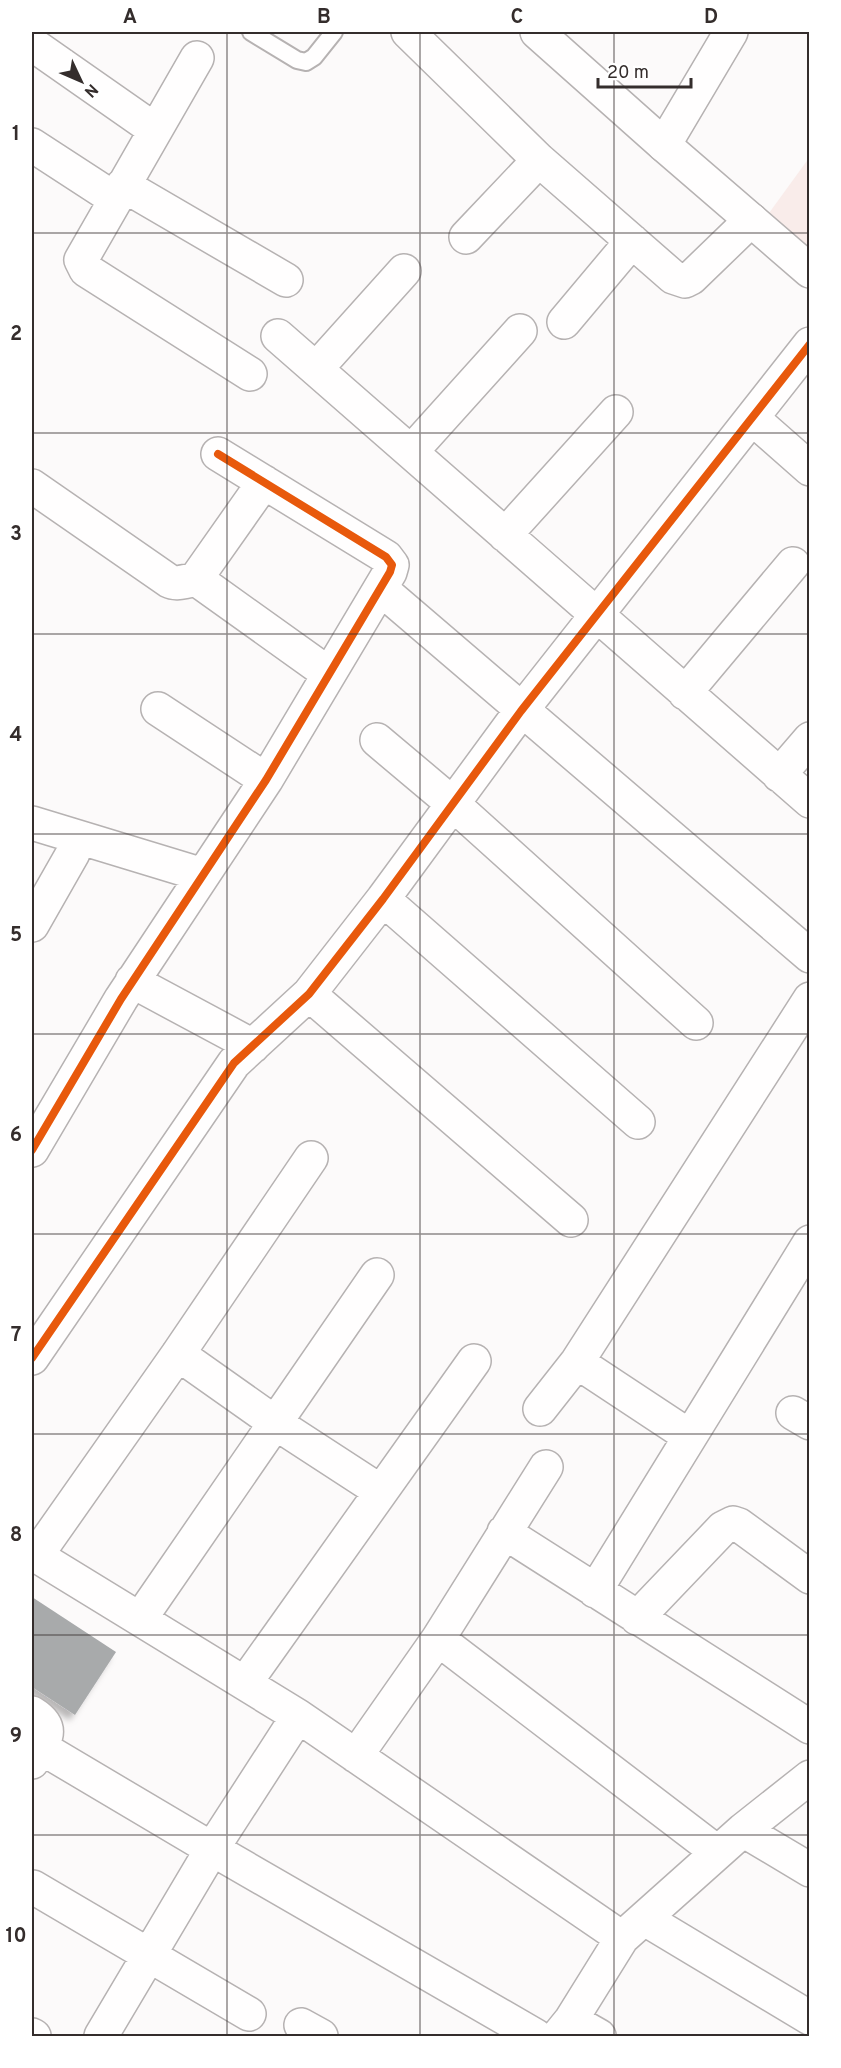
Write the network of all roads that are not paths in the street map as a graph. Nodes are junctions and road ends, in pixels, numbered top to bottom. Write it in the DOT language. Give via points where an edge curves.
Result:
graph roads {
  1 [pos="251,32"];
  2 [pos="334,32"];
  3 [pos="408,32"];
  4 [pos="537,32"];
  5 [pos="731,32"];
  6 [pos="32,44"];
  7 [pos="197,58"];
  8 [pos="155,130"];
  9 [pos="32,145"];
  10 [pos="663,145"];
  11 [pos="539,160"];
  12 [pos="119,192"];
  13 [pos="751,220"];
  14 [pos="466,237"];
  15 [pos="632,241"];
  16 [pos="404,271"];
  17 [pos="810,271"];
  18 [pos="286,279"];
  19 [pos="564,322"];
  20 [pos="520,331"];
  21 [pos="278,336"];
  22 [pos="810,344"];
  23 [pos="316,369"];
  24 [pos="250,374"];
  25 [pos="616,412"];
  26 [pos="752,418"];
  27 [pos="411,452"];
  28 [pos="218,453"];
  29 [pos="810,469"];
  30 [pos="264,482"];
  31 [pos="32,486"];
  32 [pos="505,535"];
  33 [pos="793,564"];
  34 [pos="195,580"];
  35 [pos="381,589"];
  36 [pos="596,615"];
  37 [pos="329,674"];
  38 [pos="685,693"];
  39 [pos="158,709"];
  40 [pos="521,711"];
  41 [pos="810,739"];
  42 [pos="377,740"];
  43 [pos="779,775"];
  44 [pos="266,780"];
  45 [pos="810,801"];
  46 [pos="453,804"];
  47 [pos="32,823"];
  48 [pos="73,853"];
  49 [pos="203,874"];
  50 [pos="383,899"];
  51 [pos="32,925"];
  52 [pos="810,956"];
  53 [pos="132,981"];
  54 [pos="309,994"];
  55 [pos="810,999"];
  56 [pos="696,1023"];
  57 [pos="253,1046"];
  58 [pos="638,1122"];
  59 [pos="32,1150"];
  60 [pos="312,1158"];
  61 [pos="571,1220"];
  62 [pos="810,1242"];
  63 [pos="377,1275"];
  64 [pos="178,1354"];
  65 [pos="32,1358"];
  66 [pos="474,1361"];
  67 [pos="577,1362"];
  68 [pos="540,1409"];
  69 [pos="277,1424"];
  70 [pos="689,1436"];
  71 [pos="546,1467"];
  72 [pos="380,1491"];
  73 [pos="504,1532"];
  74 [pos="34,1554"];
  75 [pos="810,1577"];
  76 [pos="595,1591"];
  77 [pos="637,1618"];
  78 [pos="140,1620"];
  79 [pos="438,1639"];
  80 [pos="245,1683"];
  81 [pos="32,1713"];
  82 [pos="298,1716"];
  83 [pos="810,1727"];
  84 [pos="36,1754"];
  85 [pos="356,1756"];
  86 [pos="810,1777"];
  87 [pos="742,1830"];
  88 [pos="212,1849"];
  89 [pos="717,1852"];
  90 [pos="810,1870"];
  91 [pos="33,1887"];
  92 [pos="634,1929"];
  93 [pos="149,1957"];
  94 [pos="249,2014"];
  95 [pos="810,2018"];
  96 [pos="564,2028"];
  97 [pos="101,2037"];
  98 [pos="536,2037"];
  99 [pos="599,2037"];
  1 -- 2 [label="lane" via="306,62"];
  3 -- 11 [label="street"];
  4 -- 10 [label="street"];
  5 -- 10 [label="street"];
  6 -- 8 [label="street"];
  7 -- 8 [label="street"];
  8 -- 12 [label="street"];
  9 -- 12 [label="street"];
  10 -- 13 [label="street"];
  11 -- 14 [label="street"];
  11 -- 15 [label="street"];
  12 -- 18 [label="street"];
  12 -- 24 [label="street" via="81,260 86,270"];
  13 -- 15 [label="street" via="685,281 673,277"];
  13 -- 17 [label="street"];
  15 -- 19 [label="street"];
  16 -- 23 [label="street"];
  20 -- 27 [label="street"];
  21 -- 23 [label="street"];
  22 -- 26 [label="street"];
  23 -- 27 [label="street"];
  25 -- 32 [label="street"];
  26 -- 29 [label="street"];
  26 -- 36 [label="street"];
  27 -- 32 [label="street"];
  28 -- 30 [label="street"];
  30 -- 34 [label="street"];
  30 -- 35 [label="street" via="386,556 392,566"];
  31 -- 34 [label="street" via="169,581"];
  32 -- 36 [label="street"];
  33 -- 38 [label="street"];
  34 -- 37 [label="street"];
  35 -- 37 [label="street"];
  35 -- 40 [label="street"];
  36 -- 38 [label="street"];
  36 -- 40 [label="street"];
  37 -- 44 [label="street"];
  38 -- 43 [label="street"];
  39 -- 44 [label="street"];
  40 -- 46 [label="street"];
  40 -- 52 [label="street"];
  41 -- 43 [label="street"];
  42 -- 46 [label="street"];
  43 -- 45 [label="street"];
  44 -- 49 [label="street"];
  46 -- 50 [label="street"];
  46 -- 56 [label="street"];
  47 -- 49 [label="street"];
  48 -- 51 [label="street"];
  49 -- 53 [label="street"];
  50 -- 54 [label="street"];
  50 -- 58 [label="street"];
  53 -- 57 [label="street"];
  53 -- 59 [label="street"];
  54 -- 57 [label="street"];
  54 -- 61 [label="street"];
  55 -- 67 [label="street"];
  57 -- 65 [label="street" via="234,1063"];
  60 -- 64 [label="street"];
  62 -- 70 [label="street"];
  63 -- 69 [label="street"];
  64 -- 69 [label="street"];
  64 -- 74 [label="street"];
  66 -- 72 [label="street"];
  67 -- 68 [label="street"];
  67 -- 70 [label="street"];
  69 -- 72 [label="street"];
  69 -- 78 [label="street"];
  70 -- 76 [label="street"];
  71 -- 73 [label="street"];
  72 -- 80 [label="street"];
  73 -- 76 [label="street"];
  73 -- 79 [label="street"];
  74 -- 78 [label="street"];
  75 -- 77 [label="street" via="733,1523 723,1528"];
  76 -- 77 [label="street"];
  77 -- 83 [label="street"];
  78 -- 80 [label="street"];
  79 -- 85 [label="street"];
  79 -- 89 [label="street"];
  80 -- 82 [label="street"];
  81 -- 84 [label="street" via="47,1726"];
  82 -- 85 [label="street"];
  82 -- 88 [label="street"];
  84 -- 88 [label="street"];
  85 -- 92 [label="street"];
  86 -- 87 [label="street"];
  87 -- 89 [label="street"];
  87 -- 90 [label="street"];
  88 -- 93 [label="street"];
  88 -- 98 [label="street"];
  89 -- 92 [label="street"];
  91 -- 93 [label="street"];
  92 -- 95 [label="street"];
  92 -- 96 [label="street"];
  93 -- 94 [label="street"];
  93 -- 97 [label="street"];
  96 -- 99 [label="street"];
}
